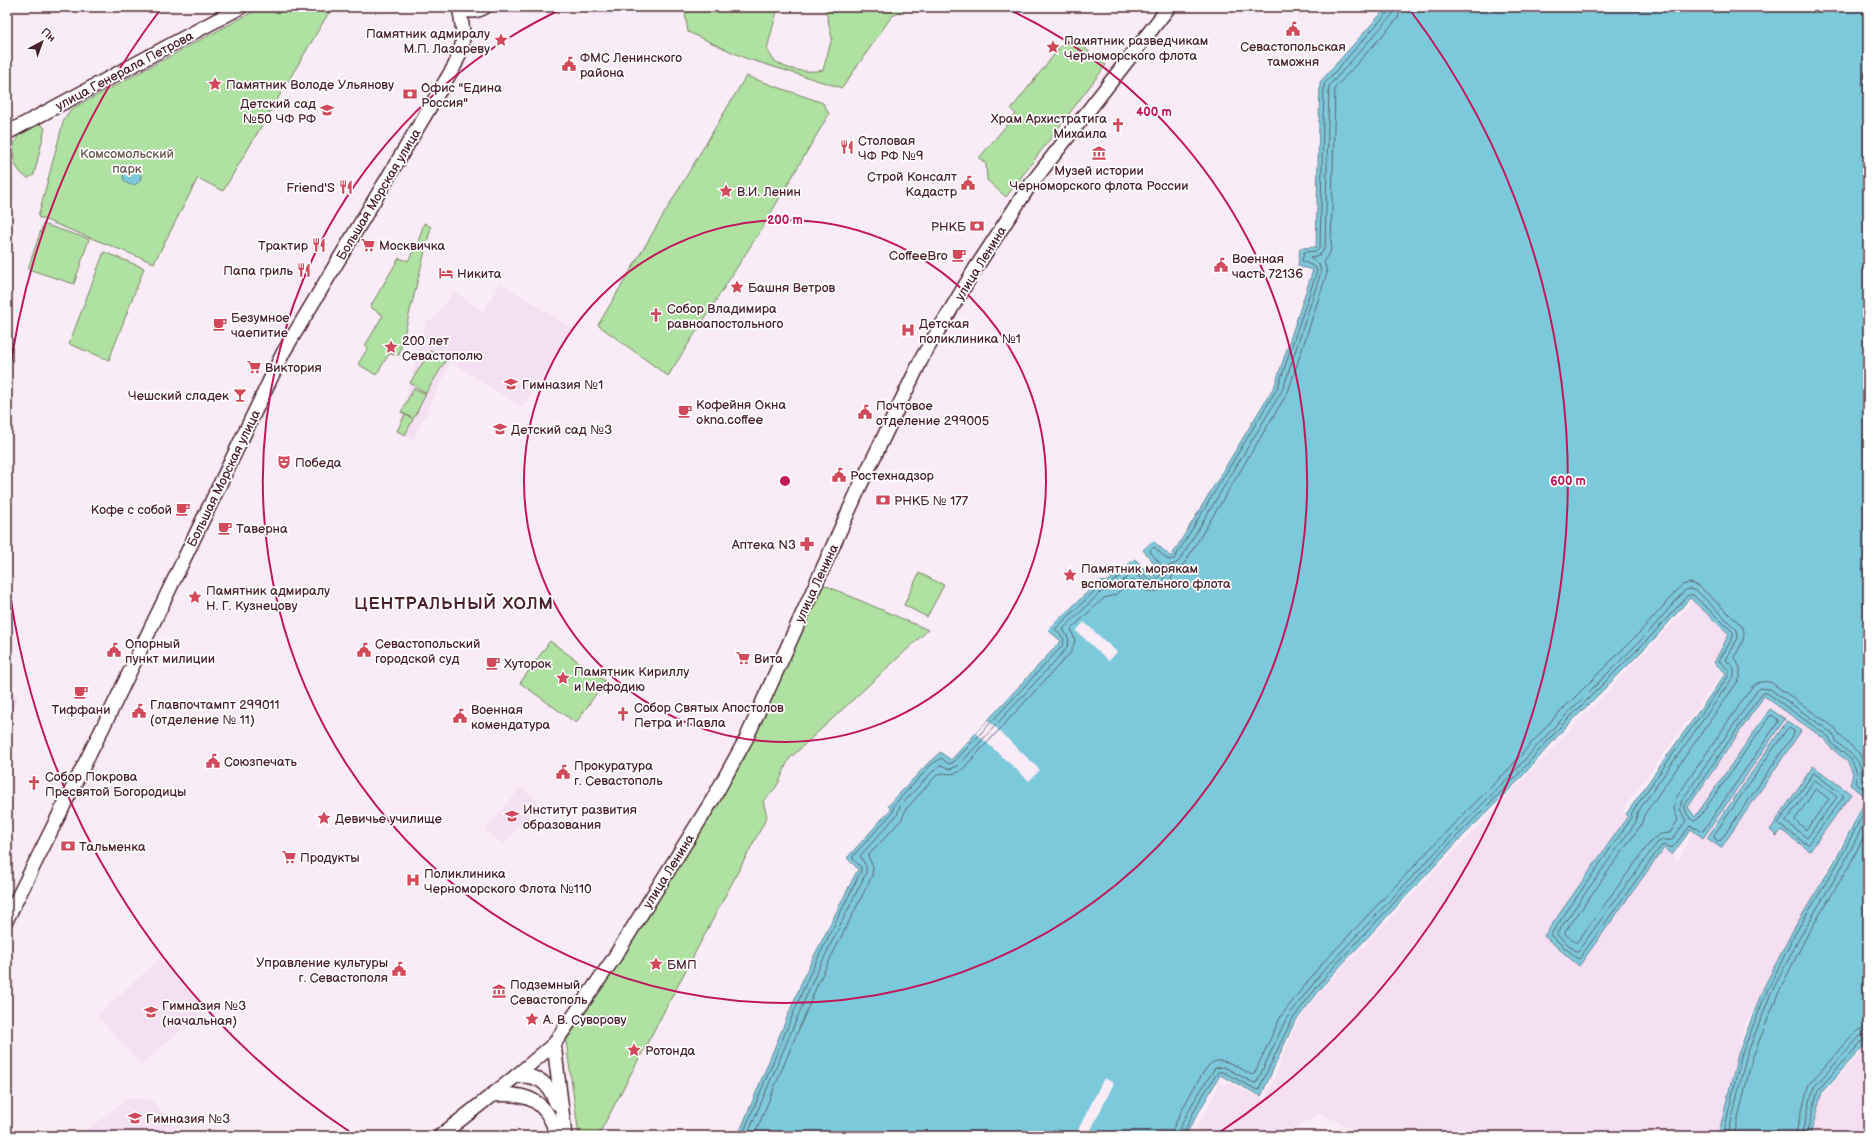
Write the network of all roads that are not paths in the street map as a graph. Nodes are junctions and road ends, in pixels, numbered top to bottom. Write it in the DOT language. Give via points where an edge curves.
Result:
graph roads {
  1 [pos="218,7"];
  2 [pos="241,7"];
  3 [pos="460,7"];
  4 [pos="485,7"];
  5 [pos="1169,7"];
  6 [pos="218,20"];
  7 [pos="7,133"];
  8 [pos="7,919"];
  9 [pos="554,1044"];
  10 [pos="516,1076"];
  11 [pos="492,1095"];
  12 [pos="562,1122"];
  13 [pos="440,1136"];
  14 [pos="557,1136"];
  15 [pos="564,1136"];
  1 -- 6 [label="main road"];
  2 -- 6 [label="main road, улица Генерала Петрова"];
  3 -- 4 [label="main road" via="470,12"];
  3 -- 8 [label="main road, Большая Морская улица" via="464,32 462,50 283,353"];
  5 -- 9 [label="main road, улица Ленина" via="1028,188 975,269 923,356 860,486 742,746 713,799 612,960"];
  6 -- 7 [label="main road, улица Генерала Петрова"];
  9 -- 10 [label="main road, улица Ленина"];
  9 -- 12 [label="main road"];
  10 -- 11 [label="main road, улица Ленина"];
  10 -- 12 [label="main road" via="535,1077 543,1082 554,1097"];
  11 -- 13 [label="main road, улица Ленина"];
  11 -- 14 [label="main road" via="515,1094 532,1099 551,1119"];
  12 -- 15 [label="main road"];
}
